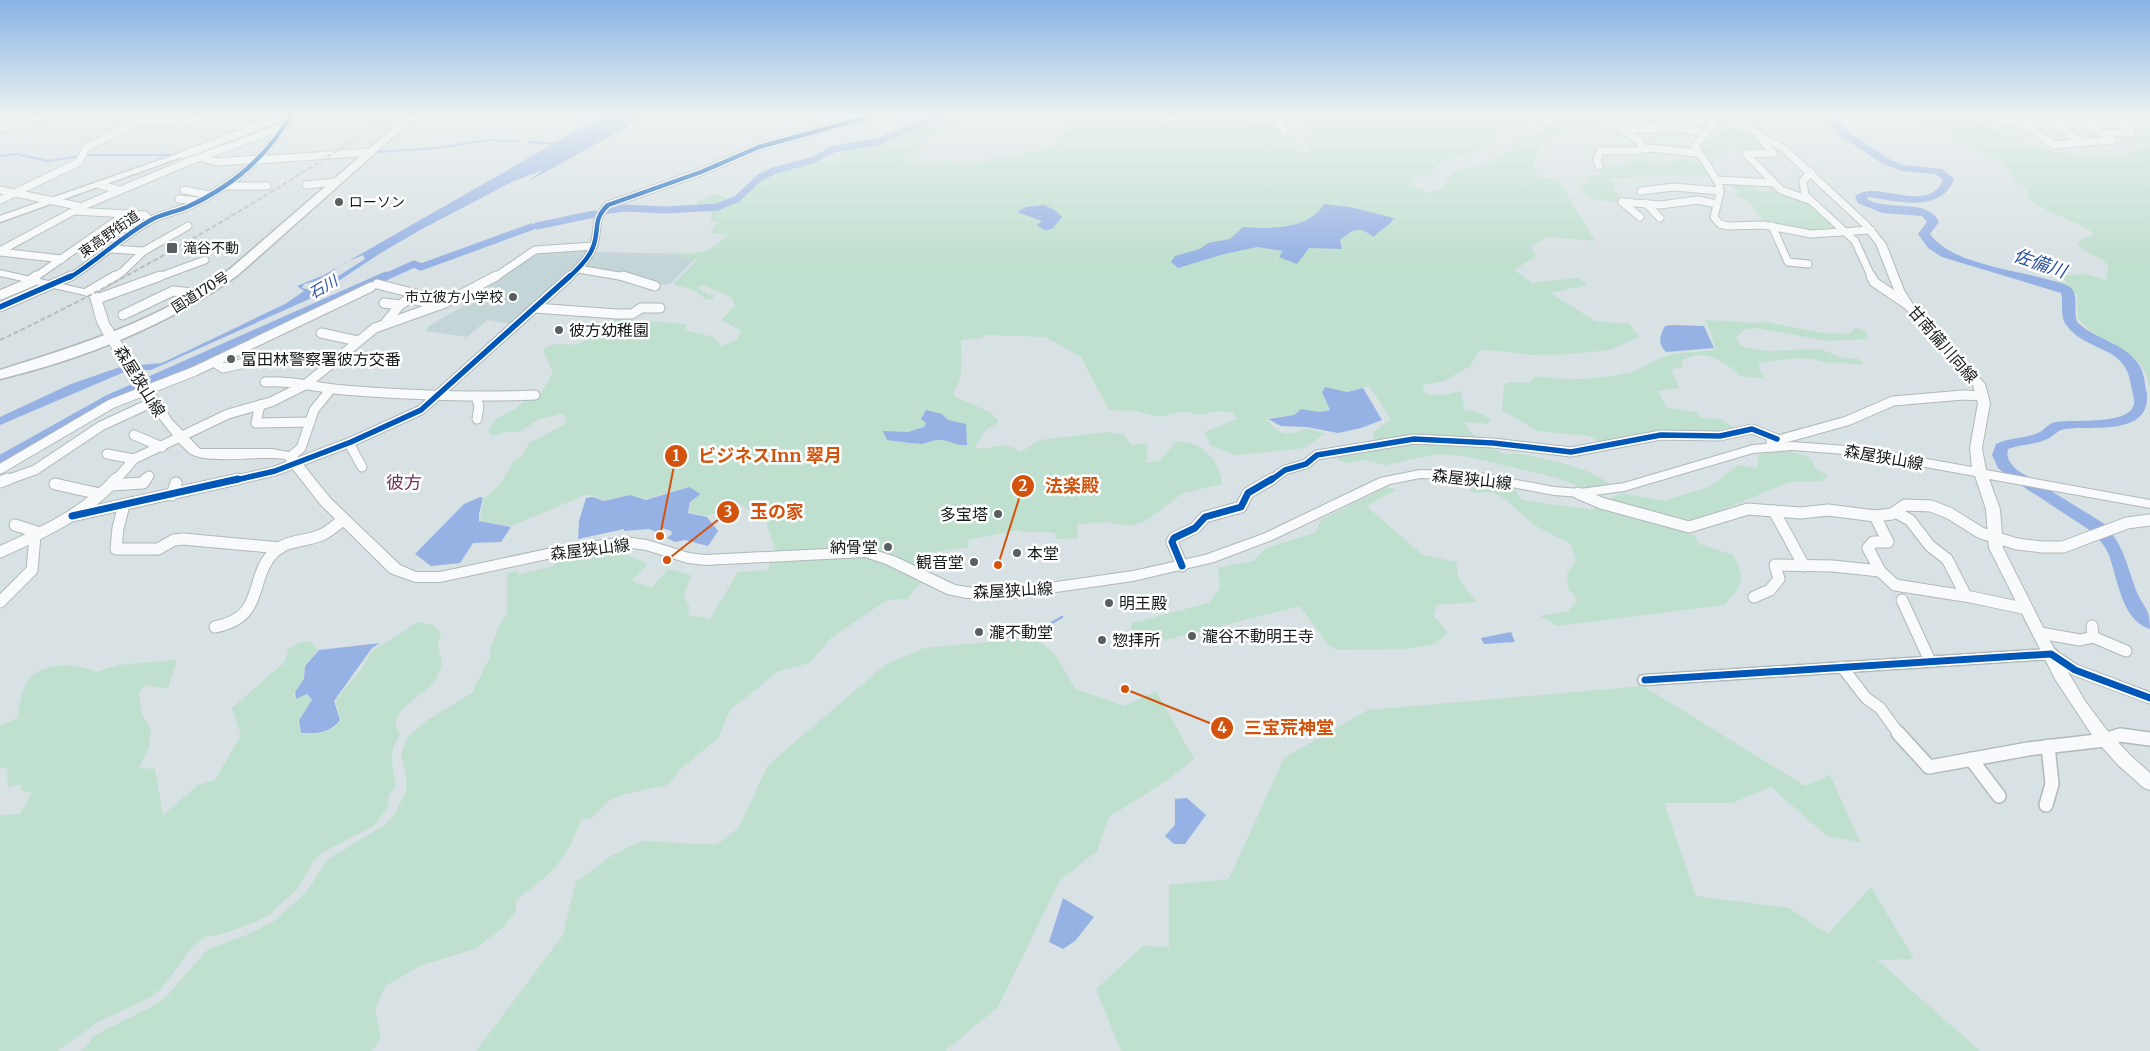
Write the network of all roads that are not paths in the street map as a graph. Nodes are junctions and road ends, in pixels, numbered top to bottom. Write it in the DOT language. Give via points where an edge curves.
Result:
graph roads {
  1 [pos="75,164"];
  2 [pos="158,164"];
  3 [pos="183,164"];
  4 [pos="254,164"];
  5 [pos="356,164"];
  6 [pos="718,164"];
  7 [pos="1705,164"];
  8 [pos="1758,164"];
  9 [pos="1802,164"];
  10 [pos="1811,172"];
  11 [pos="1717,180"];
  12 [pos="336,182"];
  13 [pos="1773,182"];
  14 [pos="100,185"];
  15 [pos="306,185"];
  16 [pos="225,186"];
  17 [pos="267,186"];
  18 [pos="0,190"];
  19 [pos="120,190"];
  20 [pos="184,190"];
  21 [pos="1641,191"];
  22 [pos="1720,191"];
  23 [pos="15,192"];
  24 [pos="0,195"];
  25 [pos="209,195"];
  26 [pos="179,199"];
  27 [pos="0,200"];
  28 [pos="52,201"];
  29 [pos="199,201"];
  30 [pos="1812,202"];
  31 [pos="1646,203"];
  32 [pos="1716,204"];
  33 [pos="73,210"];
  34 [pos="124,215"];
  35 [pos="1640,217"];
  36 [pos="1660,218"];
  37 [pos="0,219"];
  38 [pos="150,221"];
  39 [pos="188,226"];
  40 [pos="1726,226"];
  41 [pos="1772,226"];
  42 [pos="1870,230"];
  43 [pos="1717,231"];
  44 [pos="1844,231"];
  45 [pos="593,246"];
  46 [pos="110,249"];
  47 [pos="0,251"];
  48 [pos="144,251"];
  49 [pos="62,259"];
  50 [pos="205,260"];
  51 [pos="1808,264"];
  52 [pos="578,269"];
  53 [pos="0,273"];
  54 [pos="34,280"];
  55 [pos="55,284"];
  56 [pos="655,286"];
  57 [pos="88,292"];
  58 [pos="202,294"];
  59 [pos="0,295"];
  60 [pos="411,299"];
  61 [pos="97,300"];
  62 [pos="384,303"];
  63 [pos="400,305"];
  64 [pos="440,305"];
  65 [pos="1908,305"];
  66 [pos="0,307"];
  67 [pos="535,308"];
  68 [pos="660,308"];
  69 [pos="123,315"];
  70 [pos="385,323"];
  71 [pos="321,333"];
  72 [pos="114,340"];
  73 [pos="358,341"];
  74 [pos="214,362"];
  75 [pos="245,363"];
  76 [pos="0,375"];
  77 [pos="265,382"];
  78 [pos="305,385"];
  79 [pos="331,389"];
  80 [pos="148,393"];
  81 [pos="535,395"];
  82 [pos="438,396"];
  83 [pos="476,396"];
  84 [pos="1982,396"];
  85 [pos="260,405"];
  86 [pos="476,419"];
  87 [pos="310,422"];
  88 [pos="134,435"];
  89 [pos="183,437"];
  90 [pos="349,443"];
  91 [pos="1774,443"];
  92 [pos="162,447"];
  93 [pos="107,454"];
  94 [pos="134,459"];
  95 [pos="293,461"];
  96 [pos="362,467"];
  97 [pos="0,469"];
  98 [pos="1980,474"];
  99 [pos="148,476"];
  100 [pos="0,482"];
  101 [pos="176,483"];
  102 [pos="55,484"];
  103 [pos="110,485"];
  104 [pos="1578,493"];
  105 [pos="100,494"];
  106 [pos="172,495"];
  107 [pos="2150,504"];
  108 [pos="124,506"];
  109 [pos="1774,511"];
  110 [pos="1895,512"];
  111 [pos="72,516"];
  112 [pos="1875,516"];
  113 [pos="344,519"];
  114 [pos="2150,520"];
  115 [pos="15,525"];
  116 [pos="37,534"];
  117 [pos="1993,537"];
  118 [pos="280,548"];
  119 [pos="0,552"];
  120 [pos="1182,566"];
  121 [pos="1804,566"];
  122 [pos="1880,570"];
  123 [pos="1966,596"];
  124 [pos="1754,597"];
  125 [pos="1902,600"];
  126 [pos="0,602"];
  127 [pos="2027,609"];
  128 [pos="215,627"];
  129 [pos="2040,633"];
  130 [pos="2126,651"];
  131 [pos="2051,654"];
  132 [pos="1930,661"];
  133 [pos="1842,667"];
  134 [pos="1645,680"];
  135 [pos="2150,698"];
  136 [pos="2150,739"];
  137 [pos="2105,740"];
  138 [pos="2048,746"];
  139 [pos="1971,759"];
  140 [pos="2150,783"];
  141 [pos="1998,796"];
  142 [pos="2046,805"];
  1 -- 23 [label="street"];
  2 -- 14 [label="street"];
  3 -- 19 [label="street"];
  4 -- 16 [label="street, 東高野街道"];
  5 -- 12 [label="highway, 国道170号"];
  6 -- 45 [label="street" via="608,205 598,214"];
  7 -- 11 [label="street"];
  8 -- 13 [label="street"];
  9 -- 10 [label="main road, 甘南備川向線"];
  10 -- 30 [label="street" via="1803,181 1803,192"];
  10 -- 42 [label="main road, 甘南備川向線"];
  11 -- 13 [label="street"];
  11 -- 22 [label="street"];
  12 -- 15 [label="street"];
  12 -- 58 [label="highway, 国道170号" via="234,272"];
  13 -- 30 [label="street" via="1781,190"];
  14 -- 19 [label="street"];
  14 -- 28 [label="street"];
  16 -- 17 [label="street"];
  16 -- 25 [label="street, 東高野街道"];
  18 -- 23 [label="street"];
  19 -- 33 [label="street"];
  20 -- 25 [label="street"];
  21 -- 22 [label="street" via="1674,187"];
  22 -- 32 [label="street"];
  23 -- 24 [label="street"];
  23 -- 27 [label="street"];
  23 -- 28 [label="street"];
  25 -- 29 [label="street, 東高野街道"];
  26 -- 29 [label="street"];
  28 -- 33 [label="street" via="78,206"];
  28 -- 37 [label="street"];
  29 -- 38 [label="street, 東高野街道"];
  30 -- 44 [label="street"];
  31 -- 32 [label="street" via="1660,205 1698,200"];
  31 -- 35 [label="street" via="1622,202"];
  31 -- 36 [label="street"];
  32 -- 40 [label="street" via="1714,217"];
  33 -- 34 [label="street"];
  33 -- 47 [label="street"];
  34 -- 38 [label="street" via="145,215"];
  34 -- 49 [label="street"];
  38 -- 46 [label="street, 東高野街道"];
  39 -- 48 [label="street"];
  40 -- 41 [label="street"];
  40 -- 43 [label="street"];
  41 -- 44 [label="street" via="1811,234"];
  41 -- 51 [label="street" via="1788,262"];
  42 -- 44 [label="street"];
  42 -- 65 [label="main road, 甘南備川向線" via="1881,244"];
  44 -- 65 [label="street" via="1855,240 1874,282"];
  45 -- 52 [label="street"];
  45 -- 64 [label="street" via="535,250 490,280"];
  46 -- 48 [label="street"];
  46 -- 55 [label="street, 東高野街道"];
  47 -- 49 [label="street"];
  48 -- 57 [label="street" via="122,272"];
  49 -- 54 [label="street"];
  50 -- 61 [label="street"];
  52 -- 56 [label="street" via="634,278"];
  52 -- 67 [label="street"];
  53 -- 54 [label="main road"];
  54 -- 55 [label="main road"];
  54 -- 59 [label="street"];
  55 -- 57 [label="main road"];
  55 -- 66 [label="street, 東高野街道"];
  57 -- 61 [label="main road"];
  58 -- 69 [label="street" via="177,290"];
  58 -- 72 [label="highway, 国道170号"];
  60 -- 63 [label="street"];
  60 -- 64 [label="street"];
  60 -- 74 [label="street" via="415,292 374,286"];
  61 -- 72 [label="main road, 森屋狭山線" via="103,323"];
  62 -- 63 [label="street"];
  63 -- 70 [label="street"];
  64 -- 70 [label="street"];
  65 -- 84 [label="main road, 甘南備川向線" via="1976,380"];
  67 -- 68 [label="street" via="616,314 632,314 641,308"];
  67 -- 82 [label="street"];
  70 -- 73 [label="street"];
  71 -- 73 [label="street"];
  72 -- 76 [label="highway, 国道170号"];
  72 -- 80 [label="main road, 森屋狭山線"];
  73 -- 78 [label="street"];
  74 -- 75 [label="street" via="223,368"];
  74 -- 80 [label="street"];
  77 -- 78 [label="street" via="289,380"];
  78 -- 79 [label="street"];
  78 -- 85 [label="street" via="281,399"];
  79 -- 82 [label="street"];
  79 -- 87 [label="street" via="314,411"];
  80 -- 89 [label="main road, 森屋狭山線" via="167,422"];
  80 -- 97 [label="street" via="94,413"];
  80 -- 100 [label="street" via="35,470"];
  81 -- 83 [label="street"];
  82 -- 83 [label="street"];
  82 -- 90 [label="street" via="421,410"];
  83 -- 86 [label="street" via="479,406"];
  84 -- 91 [label="street" via="1893,401 1847,421"];
  84 -- 98 [label="main road, 甘南備川向線" via="1983,418 1976,454"];
  85 -- 87 [label="street" via="256,423"];
  85 -- 89 [label="street" via="228,414"];
  87 -- 95 [label="street" via="303,446"];
  88 -- 92 [label="street"];
  89 -- 92 [label="street"];
  89 -- 95 [label="main road, 森屋狭山線" via="199,453 276,453"];
  90 -- 95 [label="street"];
  90 -- 96 [label="street"];
  91 -- 98 [label="main road, 森屋狭山線" via="1858,451"];
  91 -- 104 [label="main road, 森屋狭山線" via="1633,486"];
  91 -- 120 [label="street" via="1752,429 1720,436 1661,435 1571,452 1421,439 1326,453 1308,464 1284,470 1249,491 1241,507 1205,517 1195,528 1174,538 1172,542"];
  92 -- 94 [label="street"];
  93 -- 94 [label="street"];
  94 -- 103 [label="street"];
  95 -- 106 [label="street"];
  95 -- 113 [label="main road, 森屋狭山線" via="310,485"];
  98 -- 107 [label="main road, 森屋狭山線"];
  98 -- 117 [label="main road, 甘南備川向線" via="1993,511"];
  99 -- 103 [label="street" via="143,483"];
  101 -- 106 [label="street"];
  102 -- 105 [label="street"];
  103 -- 105 [label="street"];
  104 -- 109 [label="street" via="1601,503 1689,527 1740,510"];
  104 -- 120 [label="main road, 森屋狭山線" via="1453,474 1400,476 1245,546"];
  105 -- 111 [label="street"];
  106 -- 108 [label="street"];
  108 -- 111 [label="street"];
  108 -- 118 [label="street" via="116,549 158,549 183,539"];
  109 -- 112 [label="street" via="1828,510"];
  109 -- 121 [label="street"];
  110 -- 112 [label="street"];
  110 -- 117 [label="street" via="1905,506 1939,508"];
  110 -- 123 [label="street" via="1910,520 1930,546 1947,560"];
  111 -- 116 [label="street"];
  112 -- 122 [label="street" via="1888,540 1873,542 1868,548"];
  113 -- 118 [label="street" via="322,534 290,542"];
  113 -- 120 [label="main road, 森屋狭山線" via="395,569 415,577 448,575 625,542 705,560 865,552 888,558 943,587 976,593 1065,587"];
  114 -- 117 [label="street" via="2127,523 2055,548 2017,544"];
  115 -- 116 [label="street"];
  116 -- 119 [label="street"];
  116 -- 126 [label="street" via="32,570"];
  117 -- 127 [label="main road, 甘南備川向線"];
  118 -- 128 [label="street" via="271,555 249,610"];
  121 -- 122 [label="street"];
  121 -- 124 [label="street" via="1775,565 1779,579 1770,590"];
  122 -- 123 [label="street" via="1895,585"];
  123 -- 127 [label="street"];
  125 -- 132 [label="street"];
  127 -- 129 [label="main road, 甘南備川向線"];
  129 -- 130 [label="street" via="2080,640 2093,632"];
  129 -- 131 [label="main road, 甘南備川向線"];
  131 -- 132 [label="street"];
  131 -- 135 [label="street" via="2075,670"];
  131 -- 137 [label="main road, 甘南備川向線" via="2077,702"];
  132 -- 133 [label="street"];
  133 -- 134 [label="street"];
  133 -- 139 [label="street" via="1929,766"];
  136 -- 137 [label="street" via="2131,736"];
  137 -- 138 [label="street"];
  137 -- 140 [label="main road, 甘南備川向線"];
  138 -- 139 [label="street"];
  138 -- 142 [label="street" via="2052,784"];
  139 -- 141 [label="street"];
}
